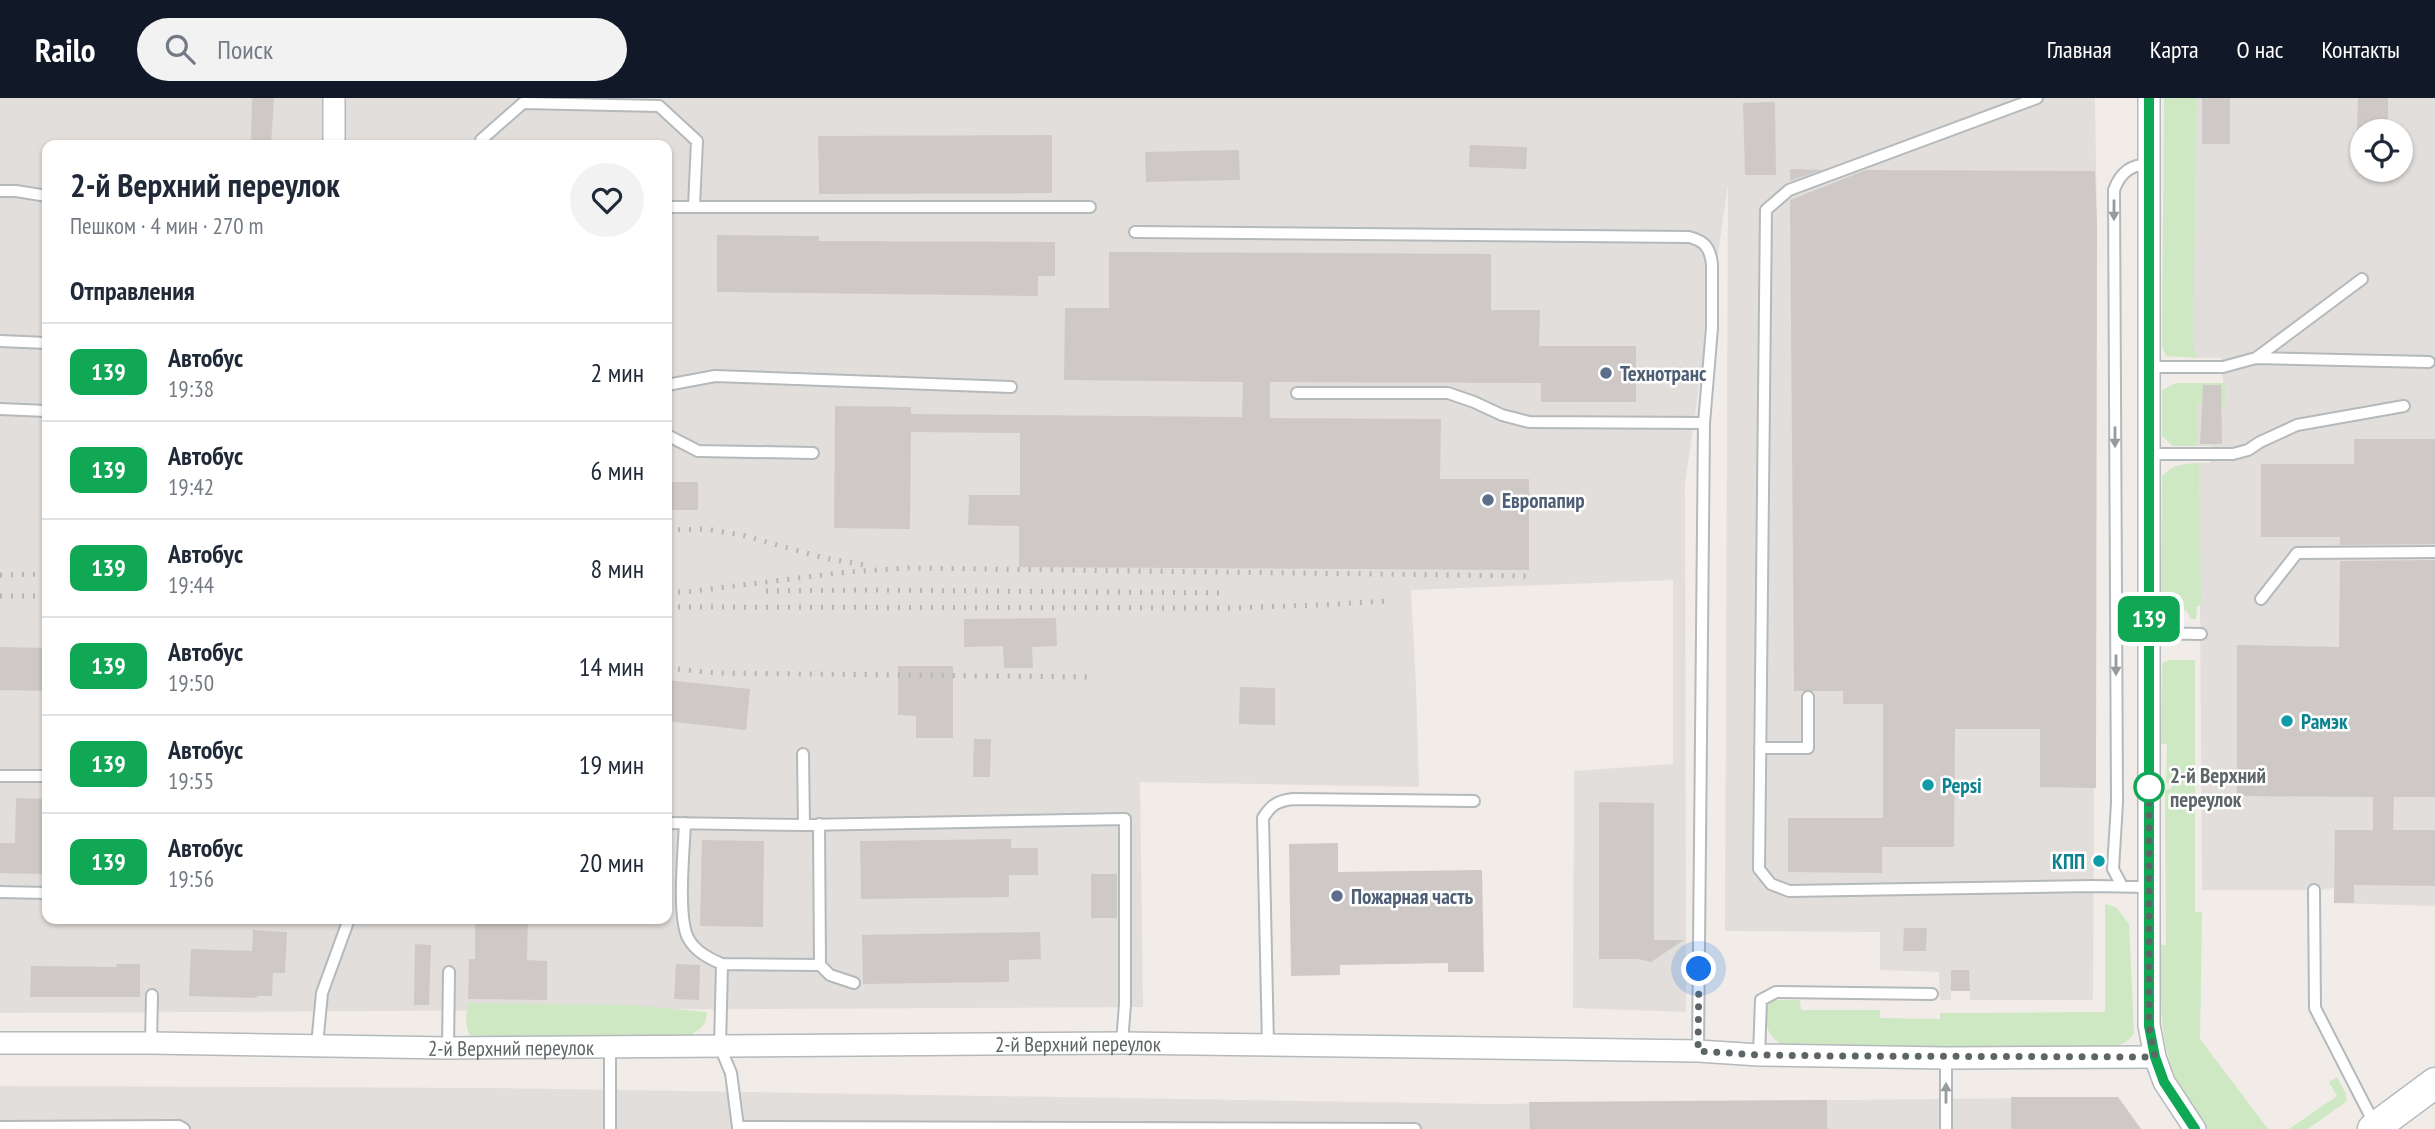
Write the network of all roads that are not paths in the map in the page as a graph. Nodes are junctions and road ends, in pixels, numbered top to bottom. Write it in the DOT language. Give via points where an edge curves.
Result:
graph roads {
  1 [pos="334,98"];
  2 [pos="2037,98"];
  3 [pos="2149,98"];
  4 [pos="2010,102"];
  5 [pos="334,140"];
  6 [pos="481,140"];
  7 [pos="2150,165"];
  8 [pos="0,191"];
  9 [pos="42,195"];
  10 [pos="1090,206"];
  11 [pos="672,207"];
  12 [pos="694,207"];
  13 [pos="1135,232"];
  14 [pos="2362,279"];
  15 [pos="0,341"];
  16 [pos="42,343"];
  17 [pos="2256,358"];
  18 [pos="2429,362"];
  19 [pos="2149,367"];
  20 [pos="672,384"];
  21 [pos="1011,387"];
  22 [pos="1297,393"];
  23 [pos="2404,406"];
  24 [pos="0,410"];
  25 [pos="42,411"];
  26 [pos="1704,423"];
  27 [pos="672,438"];
  28 [pos="813,453"];
  29 [pos="2149,454"];
  30 [pos="2435,552"];
  31 [pos="2261,599"];
  32 [pos="2149,633"];
  33 [pos="2201,634"];
  34 [pos="1808,697"];
  35 [pos="1760,748"];
  36 [pos="803,754"];
  37 [pos="0,776"];
  38 [pos="42,776"];
  39 [pos="1474,801"];
  40 [pos="672,823"];
  41 [pos="685,823"];
  42 [pos="819,824"];
  43 [pos="804,825"];
  44 [pos="2122,886"];
  45 [pos="2148,887"];
  46 [pos="2315,890"];
  47 [pos="0,892"];
  48 [pos="42,893"];
  49 [pos="347,924"];
  50 [pos="722,964"];
  51 [pos="820,965"];
  52 [pos="449,972"];
  53 [pos="854,983"];
  54 [pos="1932,994"];
  55 [pos="152,995"];
  56 [pos="0,1043"];
  57 [pos="151,1043"];
  58 [pos="1122,1043"];
  59 [pos="317,1045"];
  60 [pos="1268,1045"];
  61 [pos="610,1047"];
  62 [pos="720,1047"];
  63 [pos="448,1048"];
  64 [pos="1698,1051"];
  65 [pos="1759,1055"];
  66 [pos="2155,1057"];
  67 [pos="1946,1058"];
  68 [pos="2435,1083"];
  69 [pos="0,1126"];
  70 [pos="738,1128"];
  71 [pos="2375,1128"];
  72 [pos="184,1129"];
  73 [pos="610,1129"];
  74 [pos="1415,1129"];
  75 [pos="1946,1129"];
  76 [pos="2195,1129"];
  1 -- 5 [label="street"];
  2 -- 4 [label="lane"];
  3 -- 7 [label="street"];
  4 -- 35 [label="lane" via="1789,190 1766,209"];
  6 -- 12 [label="lane" via="523,103 659,106 697,141"];
  7 -- 19 [label="street"];
  7 -- 44 [label="lane, one-way" via="2128,170 2114,190 2117,803 2113,869"];
  8 -- 9 [label="lane"];
  10 -- 12 [label="lane"];
  11 -- 12 [label="lane"];
  13 -- 26 [label="lane" via="1698,239 1706,244 1712,264"];
  14 -- 17 [label="lane"];
  15 -- 16 [label="lane"];
  17 -- 18 [label="lane"];
  17 -- 19 [label="lane" via="2222,367"];
  19 -- 29 [label="street"];
  20 -- 21 [label="lane" via="715,376"];
  22 -- 26 [label="lane" via="1448,393 1529,422"];
  23 -- 29 [label="lane" via="2297,425 2233,454"];
  24 -- 25 [label="lane"];
  26 -- 64 [label="lane"];
  27 -- 28 [label="lane" via="698,452"];
  29 -- 32 [label="street"];
  30 -- 31 [label="lane" via="2297,553"];
  32 -- 33 [label="lane"];
  32 -- 45 [label="street"];
  34 -- 35 [label="lane" via="1808,748"];
  35 -- 44 [label="lane" via="1757,860 1763,876 1780,888"];
  36 -- 43 [label="lane"];
  37 -- 38 [label="lane"];
  39 -- 60 [label="lane" via="1293,799 1271,806 1264,818"];
  40 -- 41 [label="lane"];
  41 -- 43 [label="lane"];
  41 -- 50 [label="lane" via="683,924 693,946"];
  42 -- 43 [label="lane"];
  42 -- 51 [label="lane"];
  42 -- 58 [label="lane" via="1125,819"];
  44 -- 45 [label="lane"];
  45 -- 66 [label="street" via="2149,1026"];
  46 -- 71 [label="lane" via="2315,1007"];
  47 -- 48 [label="lane"];
  49 -- 59 [label="lane" via="321,993"];
  50 -- 51 [label="lane"];
  50 -- 62 [label="lane"];
  51 -- 53 [label="lane" via="830,975"];
  52 -- 63 [label="lane"];
  54 -- 65 [label="lane" via="1769,994 1761,1000"];
  55 -- 57 [label="lane"];
  56 -- 57 [label="street, 2-й Верхний переулок"];
  57 -- 59 [label="street, 2-й Верхний переулок"];
  58 -- 60 [label="street, 2-й Верхний переулок"];
  58 -- 62 [label="street, 2-й Верхний переулок"];
  59 -- 63 [label="street, 2-й Верхний переулок"];
  60 -- 64 [label="street, 2-й Верхний переулок"];
  61 -- 62 [label="street, 2-й Верхний переулок"];
  61 -- 63 [label="street, 2-й Верхний переулок"];
  61 -- 73 [label="lane"];
  62 -- 70 [label="lane" via="731,1073"];
  64 -- 65 [label="street, 2-й Верхний переулок"];
  65 -- 67 [label="street, 2-й Верхний переулок"];
  66 -- 67 [label="street, 2-й Верхний переулок"];
  66 -- 76 [label="street" via="2164,1082"];
  75 -- 67 [label="lane, one-way"];
  68 -- 71 [label="street"];
  69 -- 72 [label="lane"];
  70 -- 74 [label="lane"];
}
